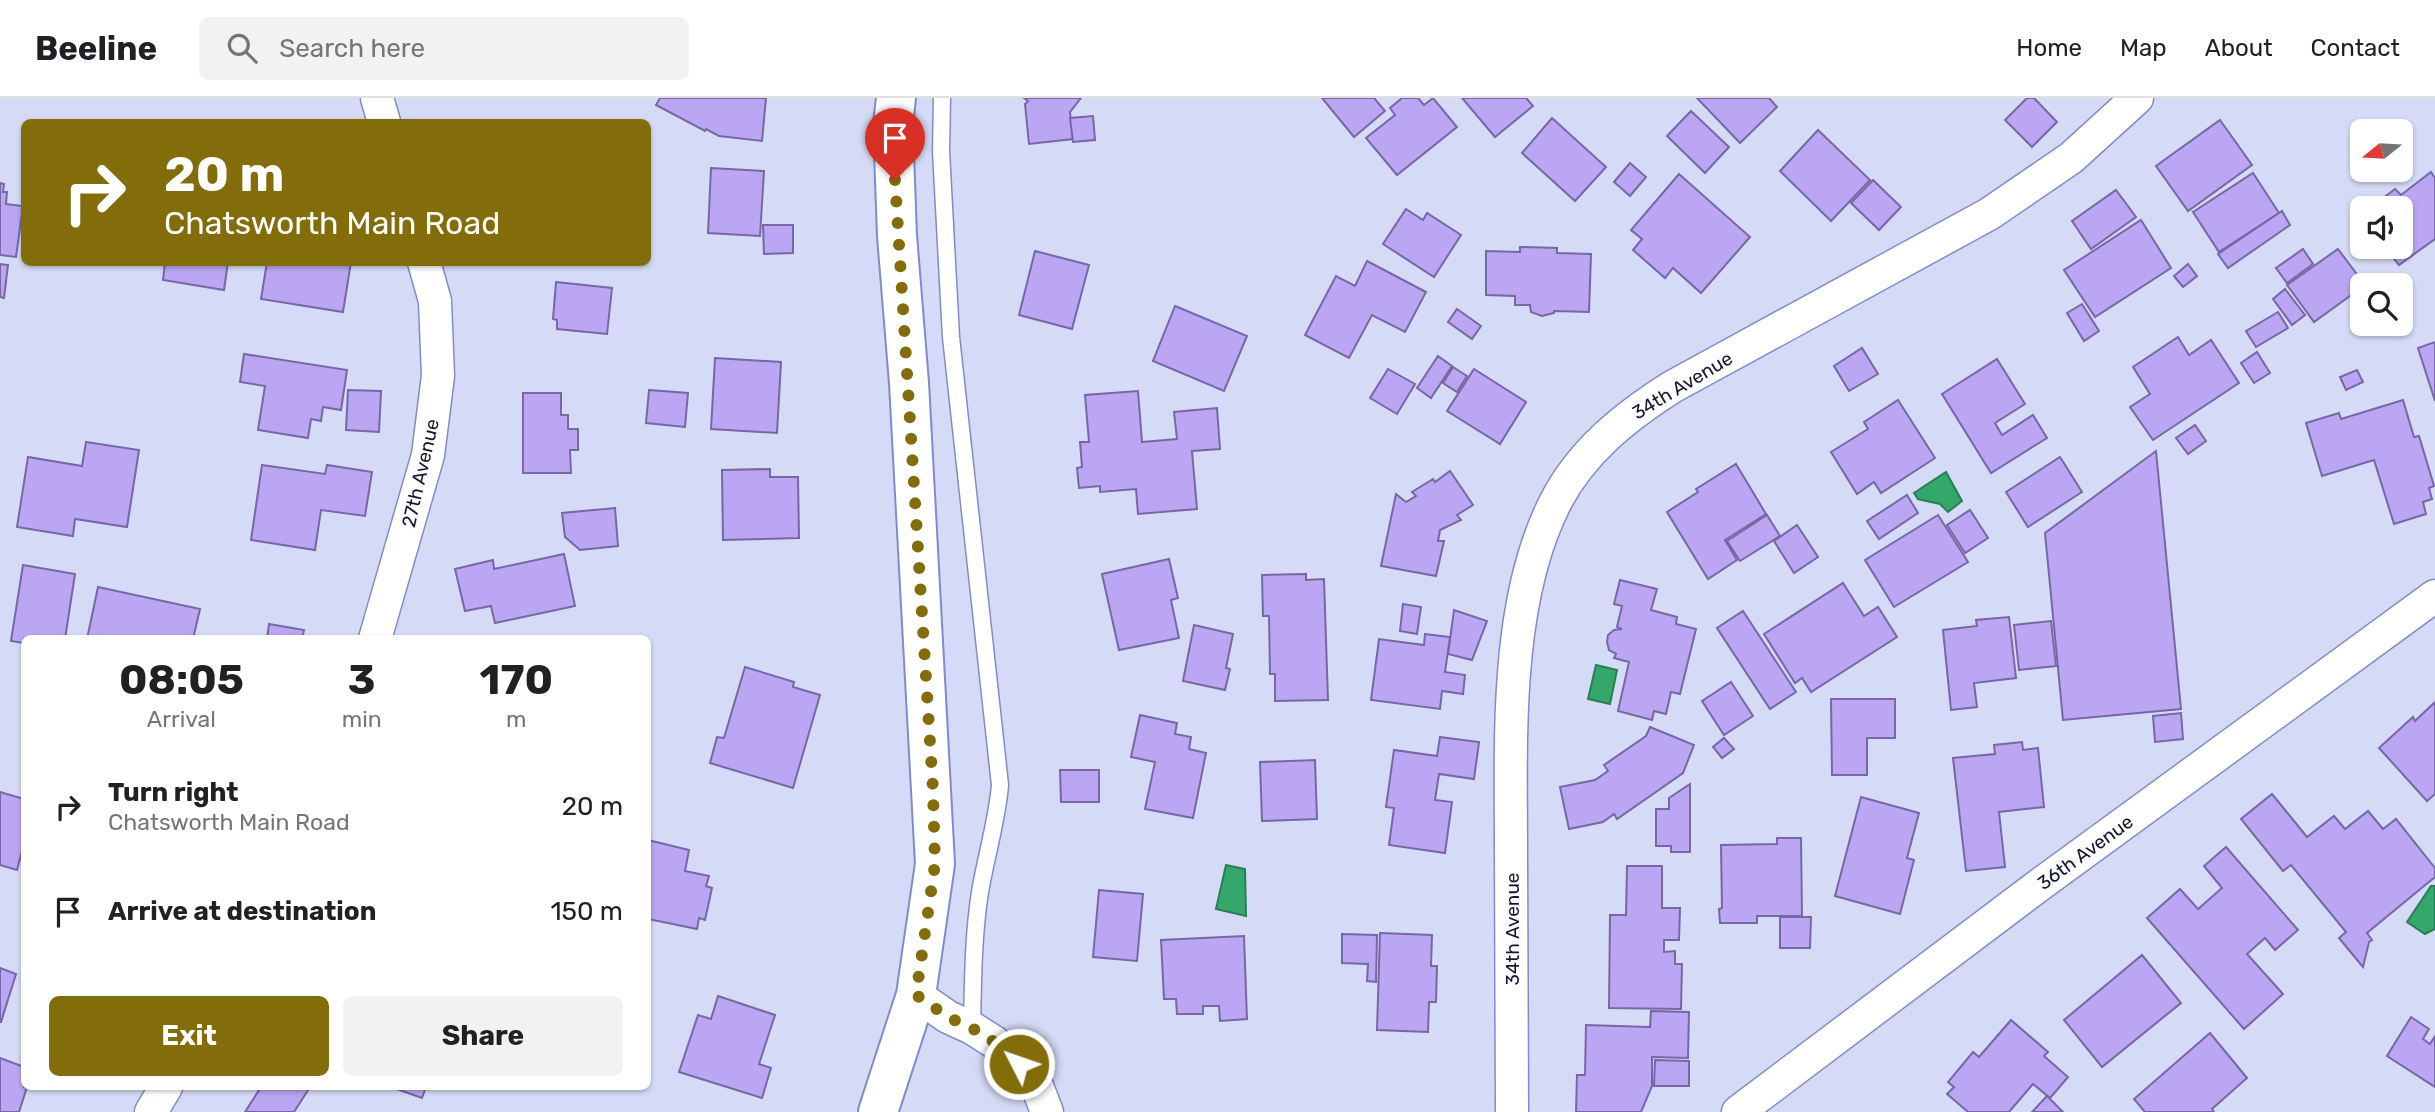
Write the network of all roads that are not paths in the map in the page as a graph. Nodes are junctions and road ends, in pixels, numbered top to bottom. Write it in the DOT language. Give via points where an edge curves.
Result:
graph roads {
  1 [pos="377,98"];
  2 [pos="896,98"];
  3 [pos="942,98"];
  4 [pos="2137,98"];
  5 [pos="383,119"];
  6 [pos="425,266"];
  7 [pos="2435,596"];
  8 [pos="376,635"];
  9 [pos="916,995"];
  10 [pos="972,1028"];
  11 [pos="164,1090"];
  12 [pos="151,1112"];
  13 [pos="878,1112"];
  14 [pos="1047,1112"];
  15 [pos="1512,1112"];
  16 [pos="1738,1112"];
  1 -- 5 [label="street"];
  2 -- 9 [label="street" via="897,236 935,864"];
  3 -- 10 [label="lane" via="951,337 1000,785 980,892"];
  4 -- 15 [label="street, 34th Avenue" via="2071,158 1989,214 1639,408 1577,468 1556,502 1527,591 1511,719"];
  6 -- 8 [label="street, 27th Avenue" via="435,300 438,364 432,429"];
  7 -- 16 [label="street, 36th Avenue"];
  9 -- 10 [label="street"];
  9 -- 13 [label="street"];
  10 -- 14 [label="street" via="1019,1064 1037,1086"];
  11 -- 12 [label="street"];
}
